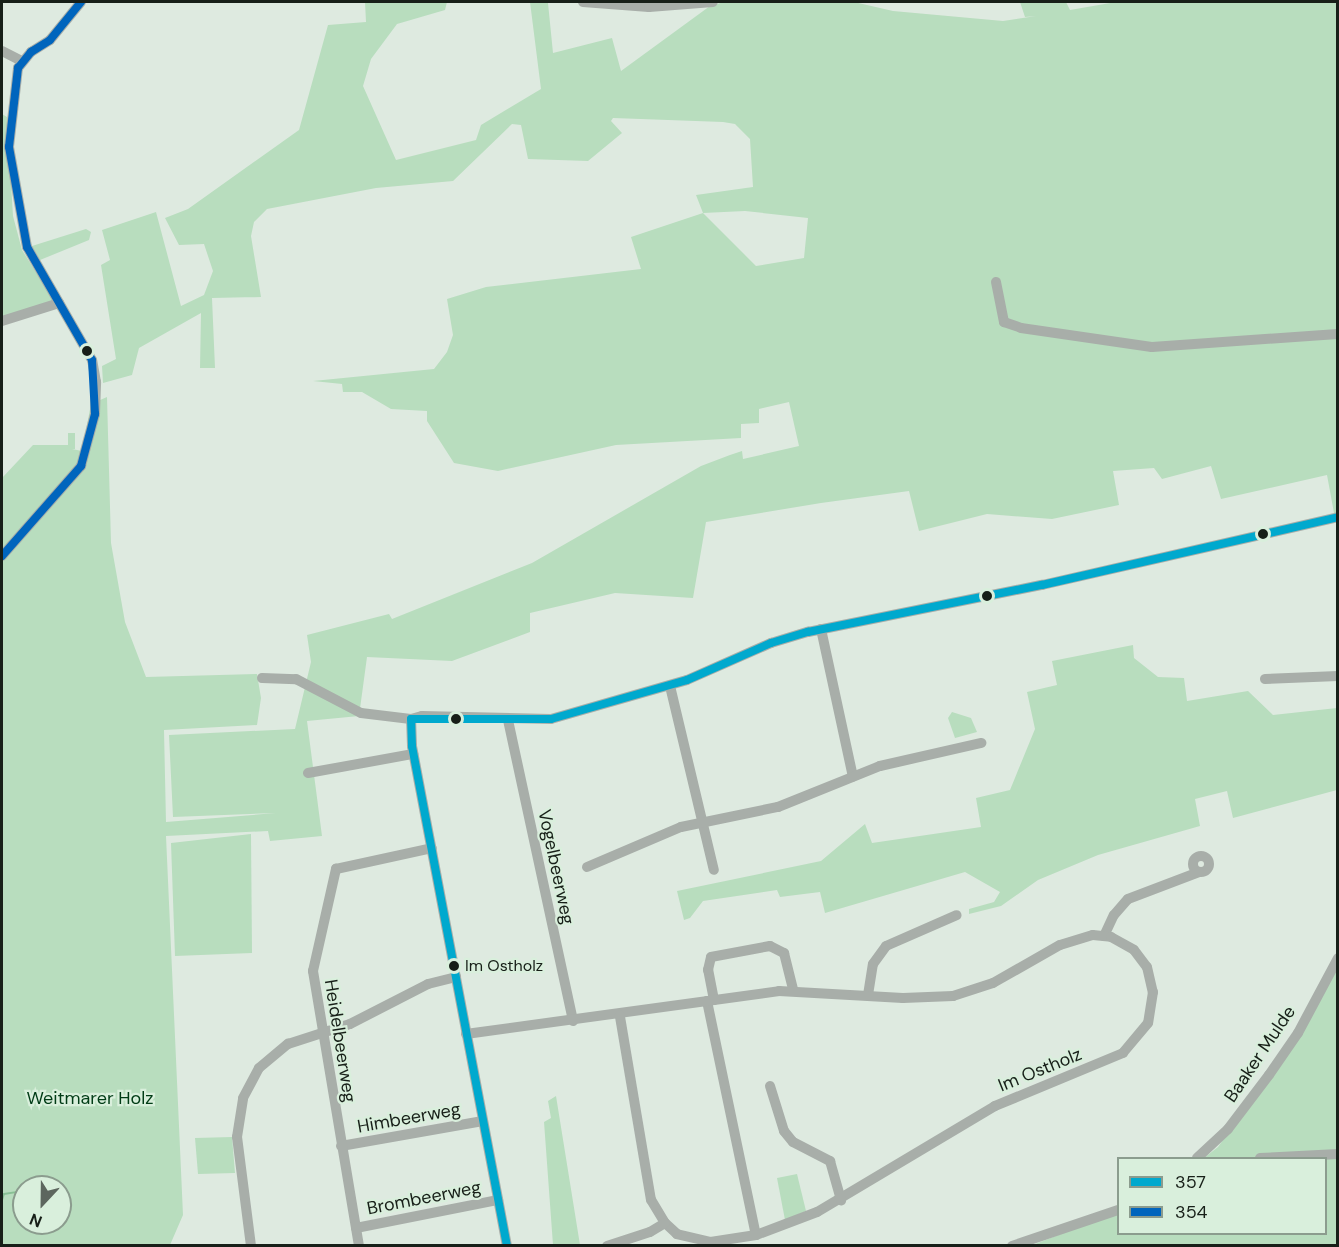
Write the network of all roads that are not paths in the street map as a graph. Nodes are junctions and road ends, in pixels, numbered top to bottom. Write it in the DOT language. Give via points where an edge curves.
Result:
graph roads {
  1 [pos="81,2"];
  2 [pos="583,2"];
  3 [pos="713,2"];
  4 [pos="2,51"];
  5 [pos="22,61"];
  6 [pos="7,113"];
  7 [pos="996,282"];
  8 [pos="59,303"];
  9 [pos="2,321"];
  10 [pos="1338,334"];
  11 [pos="1338,517"];
  12 [pos="2,556"];
  13 [pos="821,629"];
  14 [pos="1338,676"];
  15 [pos="262,678"];
  16 [pos="1265,679"];
  17 [pos="670,686"];
  18 [pos="411,719"];
  19 [pos="508,720"];
  20 [pos="981,743"];
  21 [pos="413,754"];
  22 [pos="308,773"];
  23 [pos="854,777"];
  24 [pos="702,821"];
  25 [pos="432,848"];
  26 [pos="587,867"];
  27 [pos="714,870"];
  28 [pos="1199,872"];
  29 [pos="957,915"];
  30 [pos="1104,936"];
  31 [pos="1338,958"];
  32 [pos="456,977"];
  33 [pos="793,990"];
  34 [pos="868,995"];
  35 [pos="711,1000"];
  36 [pos="620,1016"];
  37 [pos="573,1022"];
  38 [pos="322,1032"];
  39 [pos="466,1034"];
  40 [pos="770,1086"];
  41 [pos="483,1121"];
  42 [pos="341,1146"];
  43 [pos="1338,1154"];
  44 [pos="1198,1157"];
  45 [pos="1280,1157"];
  46 [pos="498,1200"];
  47 [pos="841,1200"];
  48 [pos="1117,1211"];
  49 [pos="665,1223"];
  50 [pos="356,1228"];
  51 [pos="650,1232"];
  52 [pos="756,1235"];
  53 [pos="251,1245"];
  54 [pos="359,1245"];
  55 [pos="507,1245"];
  56 [pos="607,1245"];
  57 [pos="650,1245"];
  58 [pos="1012,1245"];
  1 -- 5 [label="street" via="50,40"];
  2 -- 3 [label="street" via="650,8"];
  4 -- 5 [label="street"];
  5 -- 6 [label="street"];
  6 -- 8 [label="street" via="22,232"];
  7 -- 10 [label="street" via="1001,315 1012,327 1152,347"];
  8 -- 9 [label="street"];
  8 -- 12 [label="street" via="92,360 97,392 93,428 75,475"];
  11 -- 13 [label="street" via="1042,585"];
  13 -- 17 [label="street" via="771,643"];
  13 -- 23 [label="street"];
  14 -- 16 [label="street"];
  15 -- 18 [label="street" via="296,680 361,713"];
  17 -- 19 [label="street" via="551,719"];
  17 -- 24 [label="street"];
  18 -- 19 [label="street" via="422,716"];
  18 -- 21 [label="street"];
  19 -- 37 [label="street, Vogelbeerweg"];
  20 -- 23 [label="street" via="880,766"];
  21 -- 22 [label="street"];
  21 -- 25 [label="street"];
  23 -- 24 [label="street" via="794,802"];
  24 -- 26 [label="street" via="643,841"];
  24 -- 27 [label="street"];
  25 -- 32 [label="street"];
  25 -- 38 [label="street, Heidelbeerweg" via="346,864 333,872 312,976"];
  28 -- 30 [label="street" via="1128,899 1114,915"];
  29 -- 34 [label="street" via="886,946 873,964"];
  30 -- 34 [label="street" via="1071,940 993,983 966,993 921,999"];
  30 -- 47 [label="street, Im Ostholz" via="1134,950 1150,974 1152,1012 1130,1048 995,1106"];
  31 -- 44 [label="street, Baaker Mulde" via="1298,1034 1228,1129"];
  32 -- 38 [label="street" via="428,984 361,1019"];
  32 -- 39 [label="street"];
  33 -- 34 [label="street"];
  33 -- 35 [label="street"];
  33 -- 35 [label="street" via="784,953 770,946 711,957"];
  35 -- 36 [label="street"];
  35 -- 52 [label="street"];
  36 -- 37 [label="street"];
  36 -- 49 [label="street" via="649,1191"];
  37 -- 39 [label="street"];
  38 -- 42 [label="street, Heidelbeerweg"];
  38 -- 53 [label="street" via="272,1054 243,1098 237,1137"];
  39 -- 41 [label="street"];
  40 -- 47 [label="street" via="784,1131 793,1142 830,1161"];
  41 -- 42 [label="street, Himbeerweg"];
  41 -- 46 [label="street"];
  42 -- 50 [label="street, Heidelbeerweg"];
  43 -- 45 [label="street"];
  46 -- 50 [label="street, Brombeerweg"];
  46 -- 55 [label="street"];
  47 -- 52 [label="street, Im Ostholz" via="795,1223"];
  48 -- 58 [label="street"];
  49 -- 51 [label="street"];
  49 -- 52 [label="street, Im Ostholz" via="680,1235 703,1242"];
  50 -- 54 [label="street, Heidelbeerweg"];
  51 -- 56 [label="street"];
  51 -- 57 [label="street"];
}
